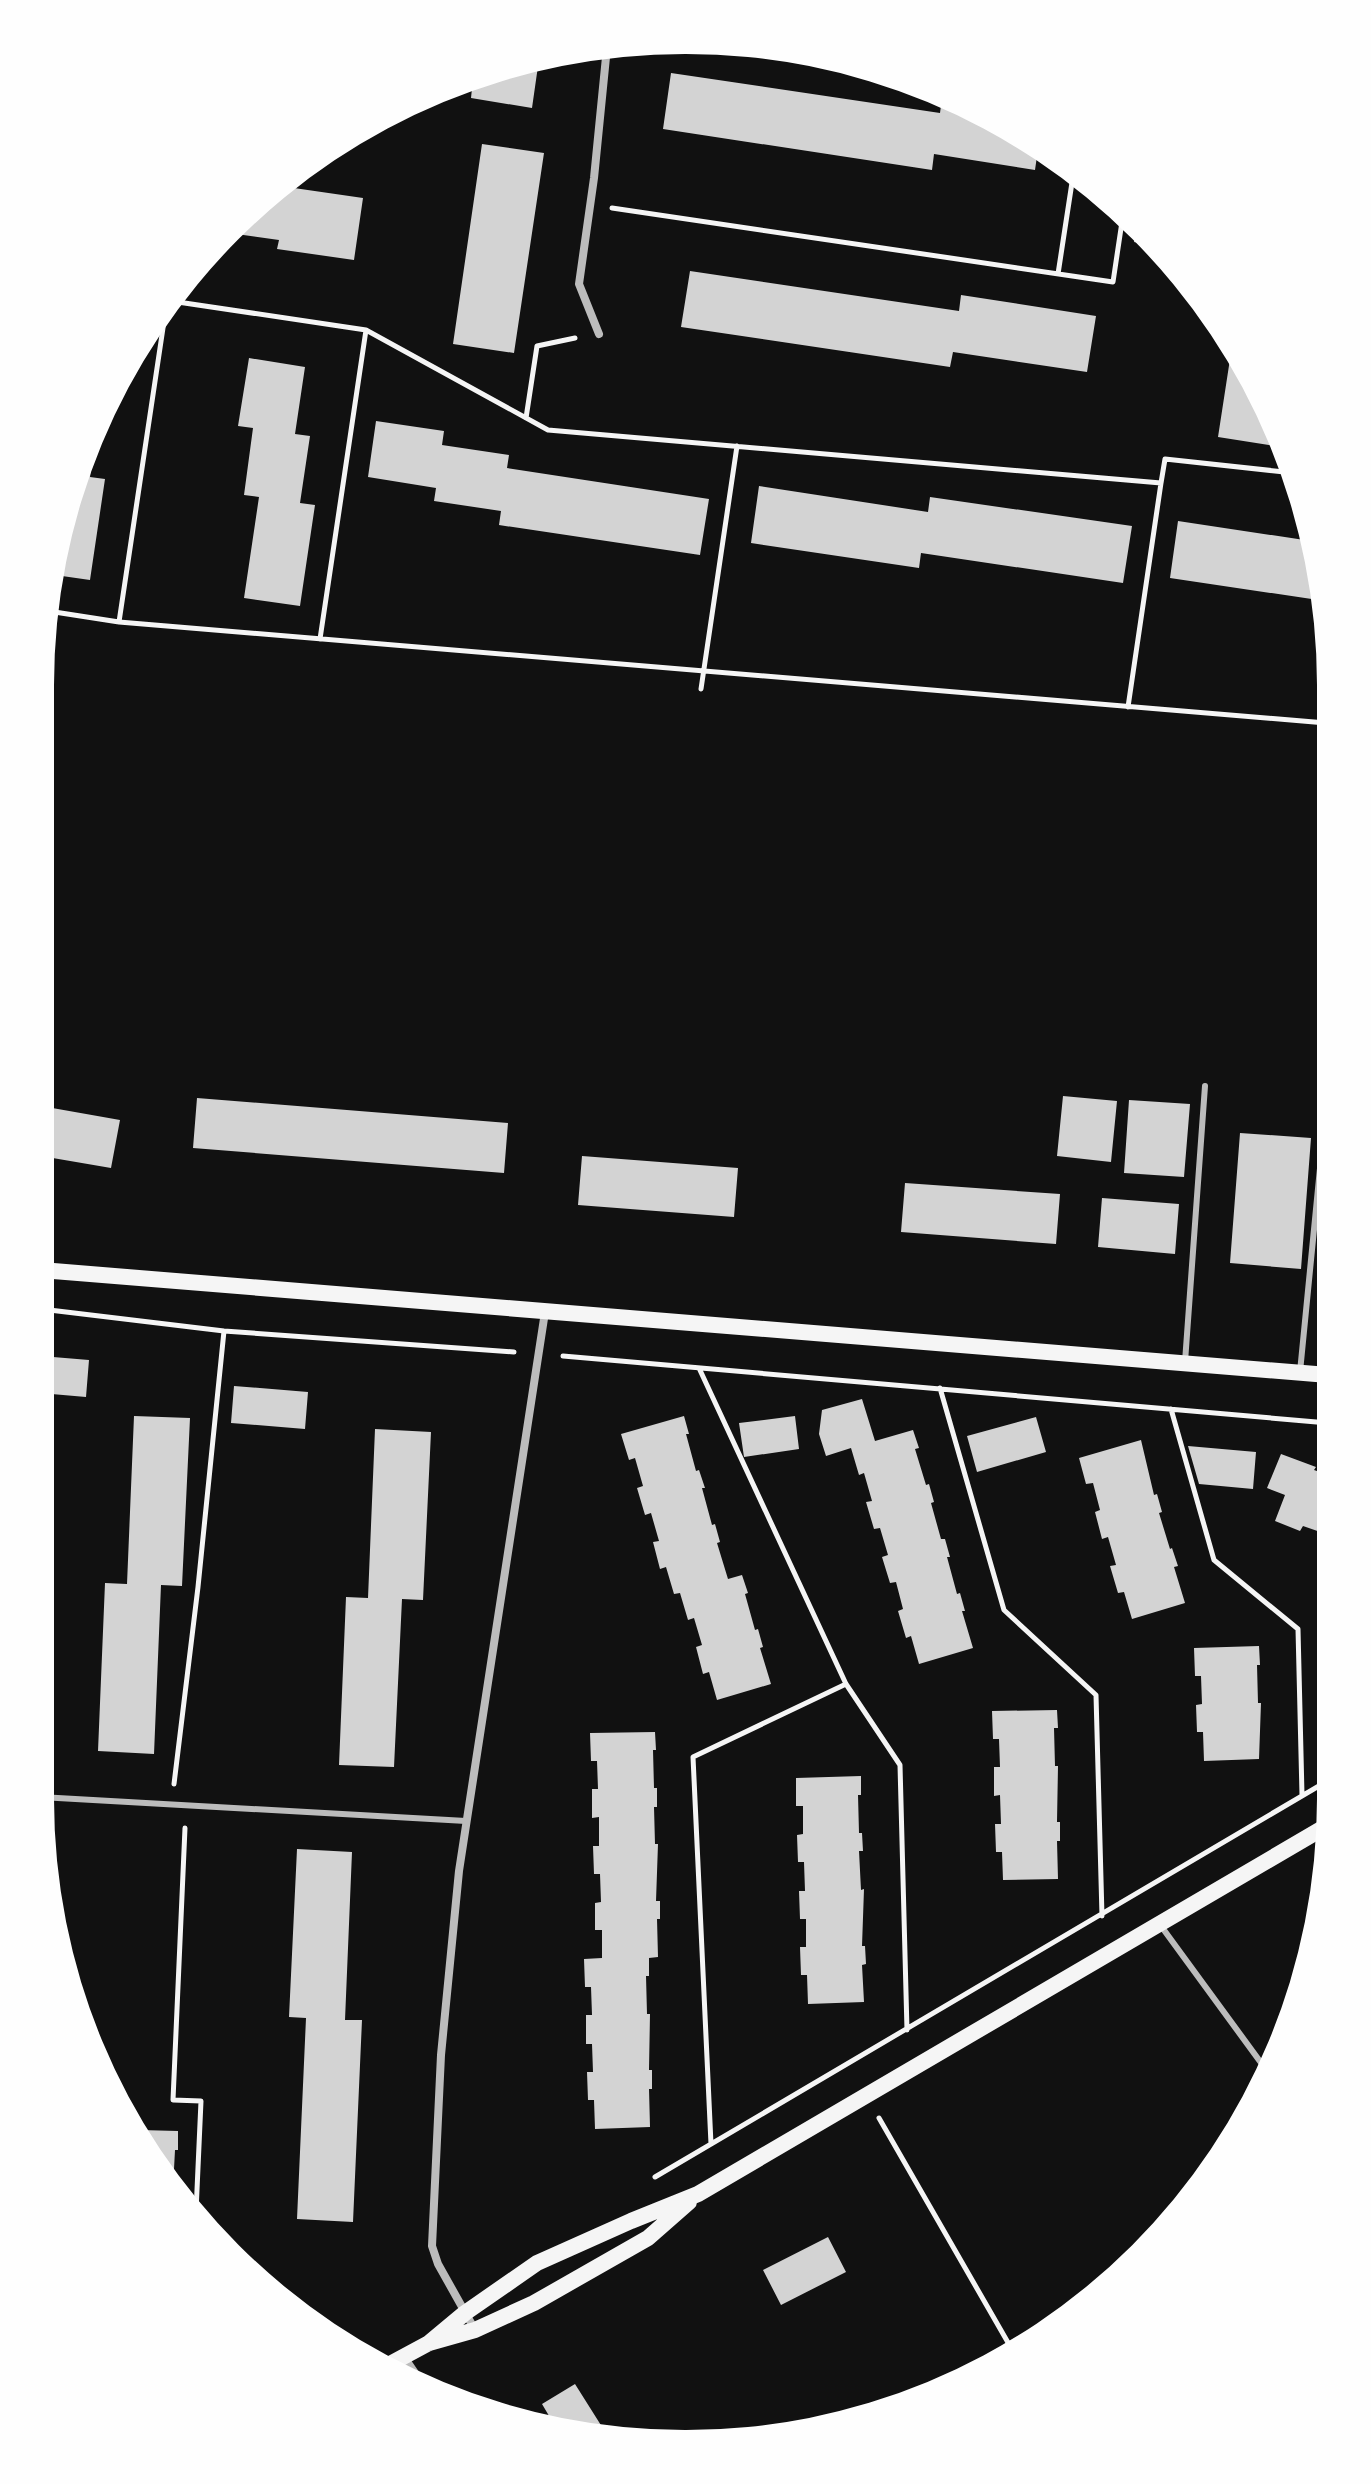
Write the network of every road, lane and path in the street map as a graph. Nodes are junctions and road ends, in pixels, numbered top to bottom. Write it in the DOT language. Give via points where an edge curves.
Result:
graph roads {
  1 [pos="606,59"];
  2 [pos="1072,185"];
  3 [pos="590,205"];
  4 [pos="1121,229"];
  5 [pos="1058,274"];
  6 [pos="183,303"];
  7 [pos="366,330"];
  8 [pos="162,331"];
  9 [pos="599,334"];
  10 [pos="526,418"];
  11 [pos="737,446"];
  12 [pos="1279,471"];
  13 [pos="1161,483"];
  14 [pos="58,613"];
  15 [pos="119,622"];
  16 [pos="320,639"];
  17 [pos="703,671"];
  18 [pos="701,689"];
  19 [pos="1128,707"];
  20 [pos="1317,722"];
  21 [pos="1205,1086"];
  22 [pos="1317,1199"];
  23 [pos="54,1271"];
  24 [pos="54,1311"];
  25 [pos="545,1312"];
  26 [pos="224,1331"];
  27 [pos="538,1354"];
  28 [pos="1185,1362"];
  29 [pos="699,1368"];
  30 [pos="1300,1372"];
  31 [pos="1317,1374"];
  32 [pos="940,1388"];
  33 [pos="1171,1409"];
  34 [pos="1317,1422"];
  35 [pos="846,1684"];
  36 [pos="1317,1787"];
  37 [pos="1302,1796"];
  38 [pos="54,1798"];
  39 [pos="171,1804"];
  40 [pos="186,1806"];
  41 [pos="466,1821"];
  42 [pos="1316,1832"];
  43 [pos="1102,1916"];
  44 [pos="1161,1925"];
  45 [pos="907,2030"];
  46 [pos="1260,2061"];
  47 [pos="867,2096"];
  48 [pos="711,2144"];
  49 [pos="643,2184"];
  50 [pos="698,2194"];
  51 [pos="197,2198"];
  52 [pos="465,2313"];
  53 [pos="475,2330"];
  54 [pos="1007,2341"];
  55 [pos="429,2343"];
  56 [pos="397,2360"];
  1 -- 3 [label="street"];
  2 -- 5 [label="path"];
  3 -- 5 [label="path"];
  3 -- 9 [label="street" via="579,284"];
  4 -- 5 [label="path" via="1113,282"];
  6 -- 7 [label="path"];
  7 -- 10 [label="path"];
  7 -- 16 [label="path"];
  8 -- 15 [label="path"];
  9 -- 10 [label="path" via="537,346"];
  10 -- 11 [label="path" via="548,430"];
  11 -- 13 [label="path"];
  11 -- 17 [label="path"];
  12 -- 13 [label="path" via="1165,459"];
  13 -- 19 [label="path"];
  14 -- 15 [label="path"];
  15 -- 16 [label="path"];
  16 -- 17 [label="path"];
  17 -- 18 [label="path"];
  17 -- 19 [label="path"];
  19 -- 20 [label="path"];
  21 -- 28 [label="lane"];
  22 -- 30 [label="lane"];
  23 -- 25 [label="main road"];
  24 -- 26 [label="path"];
  25 -- 27 [label="street"];
  25 -- 28 [label="main road"];
  26 -- 27 [label="path"];
  26 -- 39 [label="path"];
  27 -- 29 [label="path"];
  27 -- 41 [label="street"];
  28 -- 30 [label="main road"];
  29 -- 32 [label="path"];
  29 -- 35 [label="path"];
  30 -- 31 [label="main road"];
  32 -- 33 [label="path"];
  32 -- 43 [label="path" via="1004,1610 1096,1695"];
  33 -- 34 [label="path"];
  33 -- 37 [label="path" via="1214,1560 1298,1629"];
  35 -- 45 [label="path" via="900,1765"];
  35 -- 48 [label="path" via="693,1757"];
  36 -- 37 [label="path"];
  37 -- 43 [label="path"];
  38 -- 39 [label="lane"];
  39 -- 40 [label="lane"];
  40 -- 41 [label="lane"];
  40 -- 51 [label="path" via="173,2100 201,2101"];
  41 -- 52 [label="street" via="442,2039 432,2239 435,2258"];
  42 -- 44 [label="main road"];
  43 -- 45 [label="path"];
  44 -- 46 [label="lane"];
  44 -- 47 [label="main road"];
  45 -- 48 [label="path"];
  47 -- 50 [label="main road"];
  47 -- 54 [label="path"];
  48 -- 49 [label="path"];
  50 -- 52 [label="main road" via="537,2263"];
  50 -- 53 [label="main road" via="648,2238"];
  52 -- 53 [label="street"];
  52 -- 55 [label="main road"];
  53 -- 55 [label="main road"];
  55 -- 56 [label="main road"];
}
